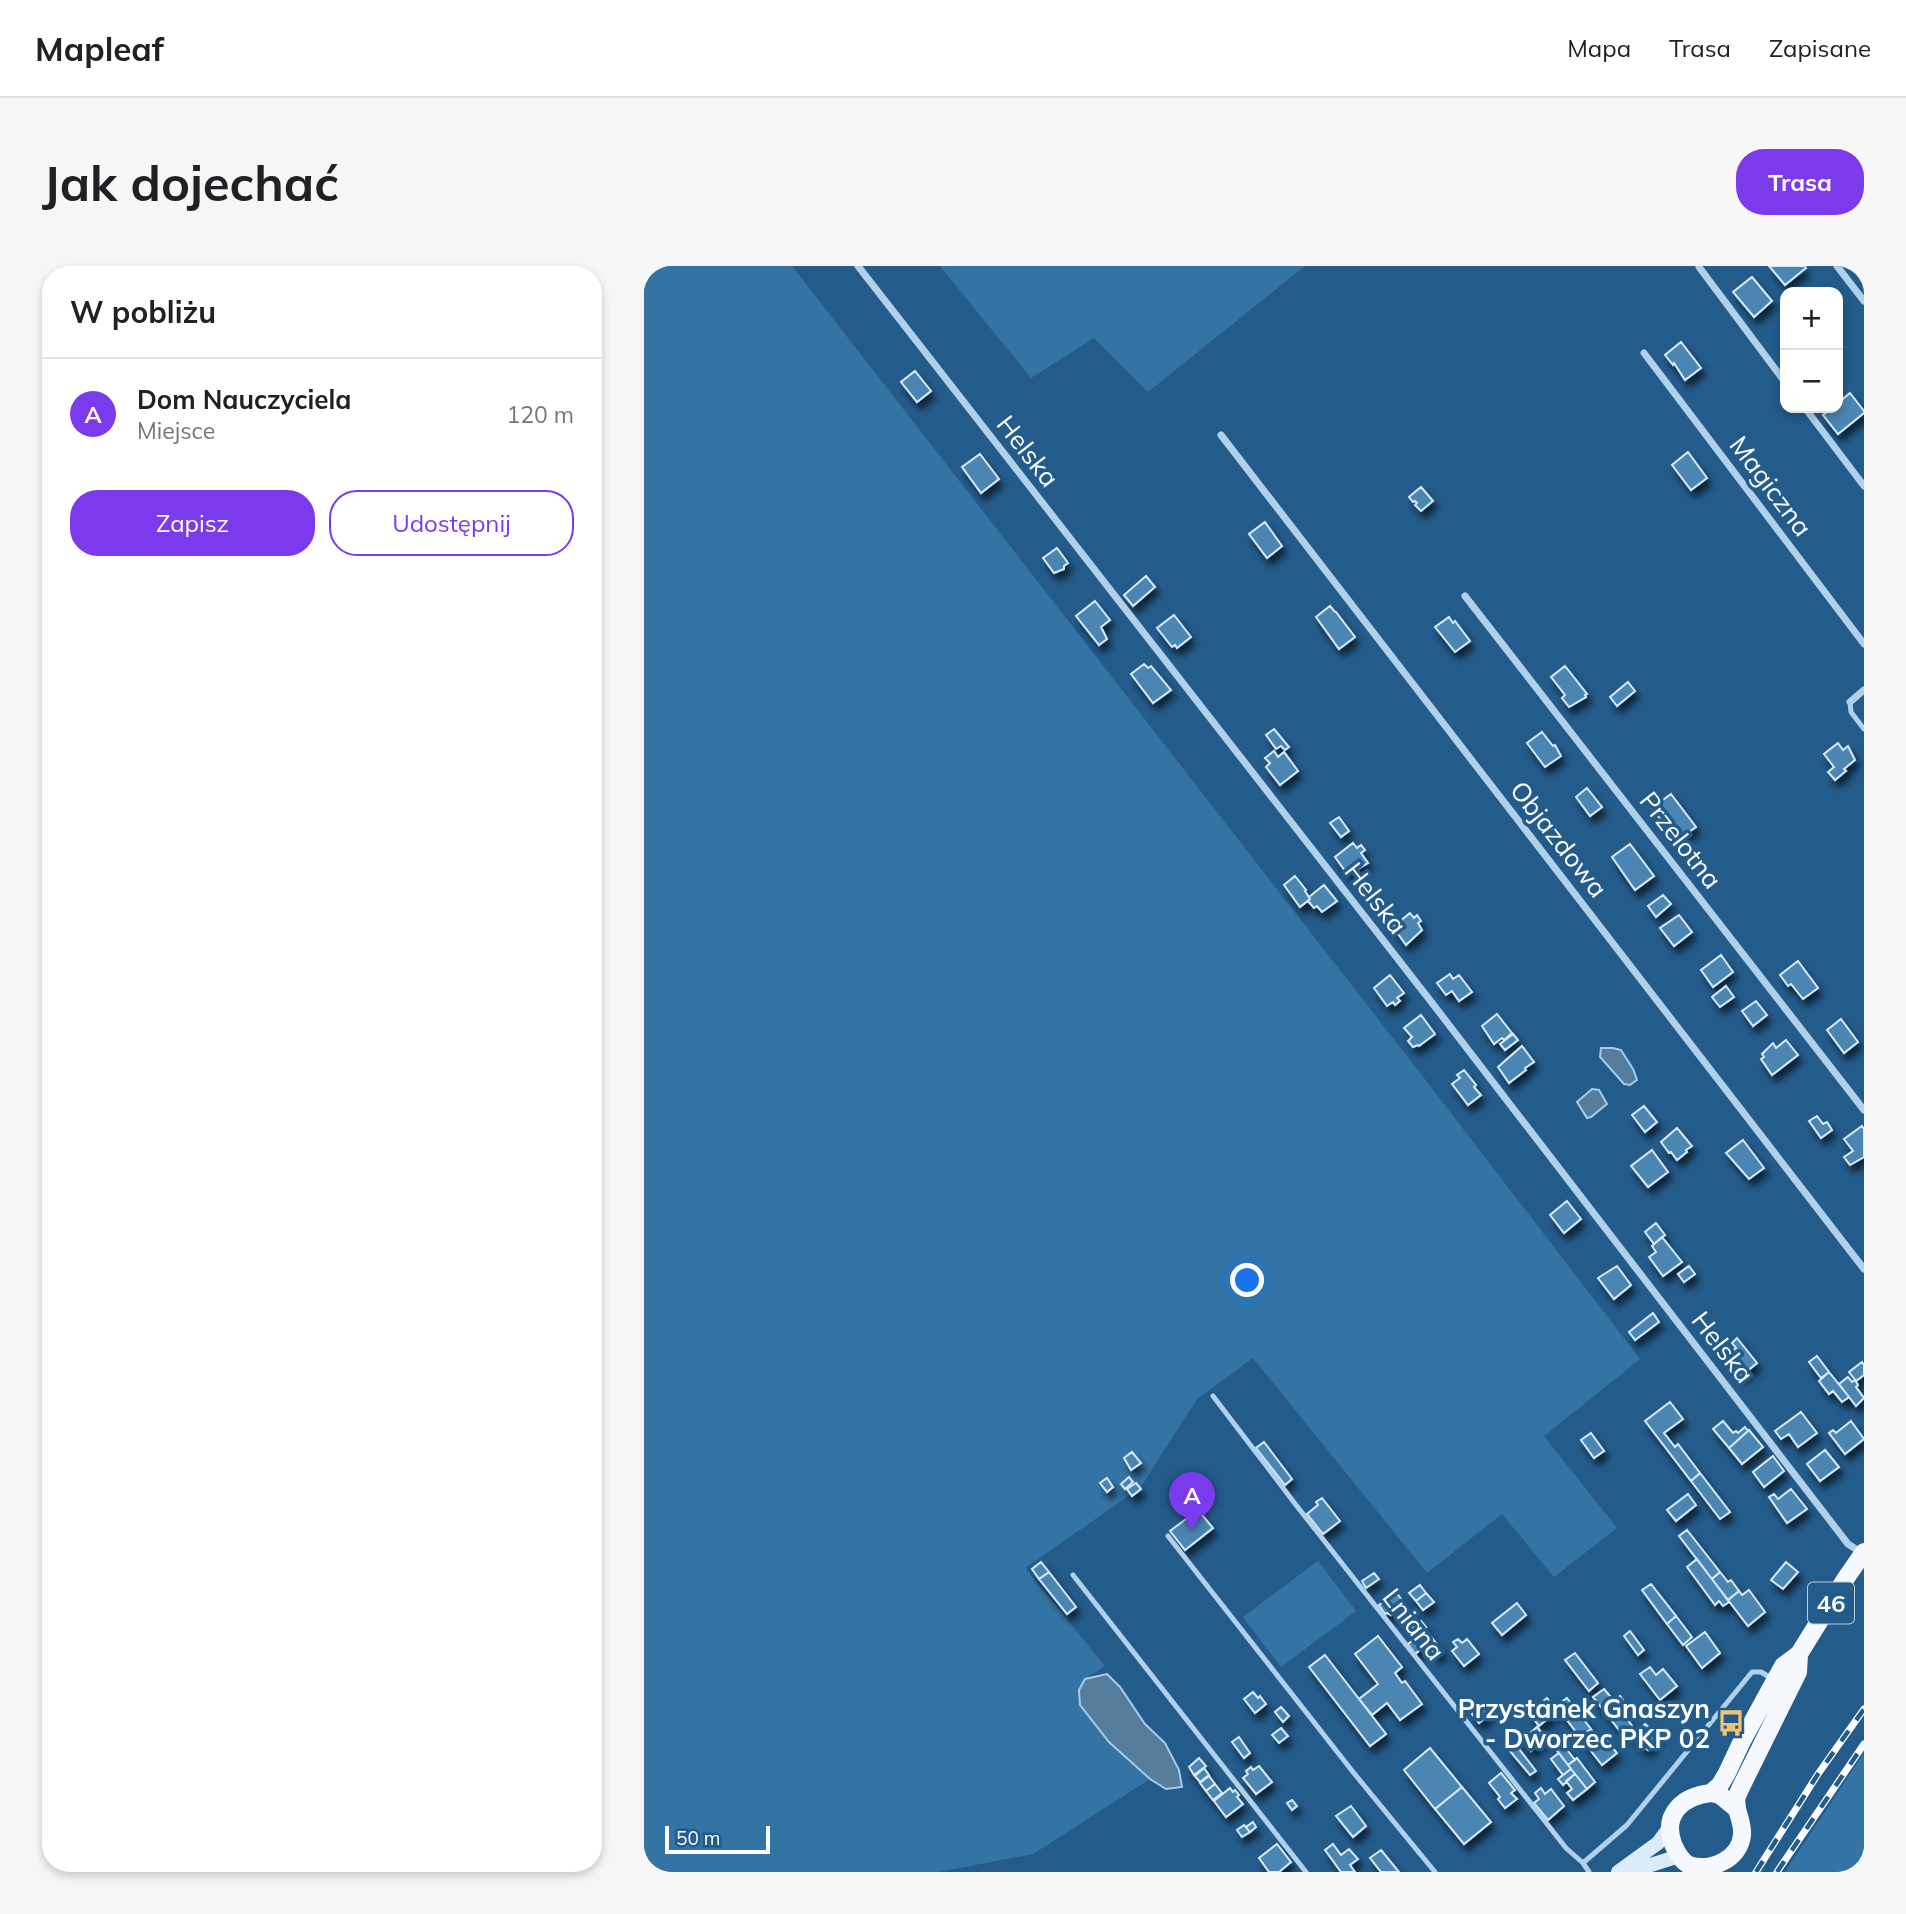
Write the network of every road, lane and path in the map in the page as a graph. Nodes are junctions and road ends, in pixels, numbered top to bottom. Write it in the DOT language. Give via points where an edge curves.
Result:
graph roads {
  1 [pos="858,266"];
  2 [pos="1837,266"];
  3 [pos="1699,267"];
  4 [pos="1864,301"];
  5 [pos="1644,353"];
  6 [pos="1780,375"];
  7 [pos="1809,413"];
  8 [pos="1221,435"];
  9 [pos="1864,486"];
  10 [pos="1465,596"];
  11 [pos="1864,644"];
  12 [pos="1864,690"];
  13 [pos="1850,702"];
  14 [pos="1864,729"];
  15 [pos="1864,1110"];
  16 [pos="1864,1269"];
  17 [pos="1213,1396"];
  18 [pos="1168,1536"];
  19 [pos="1863,1553"];
  20 [pos="1073,1575"];
  21 [pos="1799,1654"];
  22 [pos="1775,1681"];
  23 [pos="1711,1793"];
  24 [pos="1737,1809"];
  25 [pos="1669,1828"];
  26 [pos="1583,1863"];
  27 [pos="1685,1864"];
  28 [pos="1717,1869"];
  29 [pos="1306,1872"];
  30 [pos="1435,1872"];
  31 [pos="1589,1872"];
  32 [pos="1618,1872"];
  33 [pos="1629,1872"];
  1 -- 19 [label="street, Helska" via="1845,1540"];
  2 -- 4 [label="street"];
  3 -- 6 [label="street"];
  5 -- 11 [label="street, Magiczna"];
  7 -- 9 [label="street"];
  8 -- 16 [label="street, Objazdowa"];
  10 -- 15 [label="street, Przelotna"];
  12 -- 13 [label="street"];
  13 -- 14 [label="lane" via="1851,712"];
  17 -- 26 [label="lane, Lniana" via="1512,1780"];
  18 -- 30 [label="lane"];
  19 -- 21 [label="main road, 46"];
  20 -- 29 [label="lane"];
  21 -- 22 [label="main road, 46" via="1783,1666"];
  21 -- 24 [label="main road, 46" via="1798,1672 1736,1798"];
  22 -- 23 [label="main road, 46" via="1727,1773"];
  22 -- 26 [label="lane" via="1762,1672 1752,1672 1627,1825"];
  23 -- 24 [label="main road"];
  23 -- 25 [label="main road" via="1688,1798 1672,1815"];
  24 -- 28 [label="main road, 46" via="1742,1835 1738,1849"];
  25 -- 27 [label="main road" via="1674,1848"];
  25 -- 32 [label="street" via="1658,1843"];
  26 -- 31 [label="lane, Lniana"];
  27 -- 28 [label="main road, 46"];
  27 -- 33 [label="street"];
}
